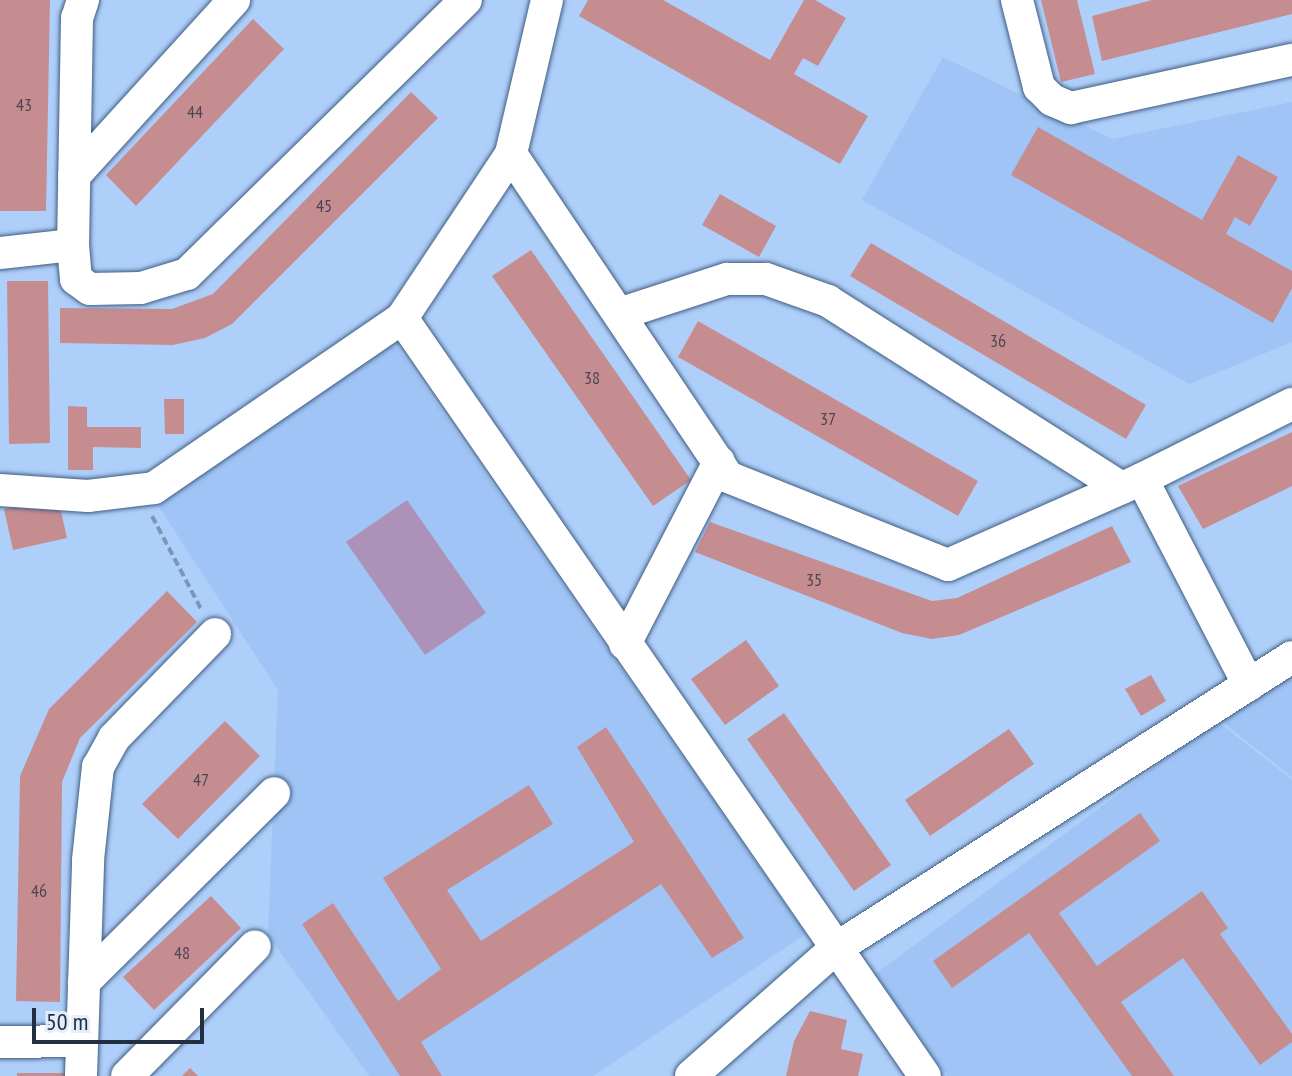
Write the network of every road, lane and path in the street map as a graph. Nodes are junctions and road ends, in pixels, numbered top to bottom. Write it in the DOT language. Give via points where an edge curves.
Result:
graph roads {
  1 [pos="83,0"];
  2 [pos="234,0"];
  3 [pos="466,0"];
  4 [pos="547,0"];
  5 [pos="1017,0"];
  6 [pos="1292,60"];
  7 [pos="511,154"];
  8 [pos="74,176"];
  9 [pos="73,245"];
  10 [pos="0,253"];
  11 [pos="619,314"];
  12 [pos="402,318"];
  13 [pos="1292,404"];
  14 [pos="719,462"];
  15 [pos="1132,483"];
  16 [pos="0,490"];
  17 [pos="138,490"];
  18 [pos="215,634"];
  19 [pos="625,644"];
  20 [pos="1292,657"];
  21 [pos="1249,685"];
  22 [pos="274,793"];
  23 [pos="255,946"];
  24 [pos="835,949"];
  25 [pos="84,982"];
  26 [pos="82,1041"];
  27 [pos="0,1042"];
  28 [pos="81,1076"];
  29 [pos="127,1076"];
  30 [pos="691,1076"];
  31 [pos="925,1076"];
  1 -- 8 [label="street" via="77,18"];
  2 -- 8 [label="street"];
  3 -- 9 [label="street" via="187,274 141,288 90,289 76,279"];
  4 -- 7 [label="street"];
  5 -- 6 [label="street" via="1039,87 1071,108"];
  7 -- 11 [label="street"];
  7 -- 12 [label="street"];
  8 -- 9 [label="street"];
  9 -- 10 [label="street"];
  11 -- 14 [label="street"];
  11 -- 15 [label="street" via="727,279 766,279 828,301"];
  12 -- 17 [label="street" via="154,488"];
  12 -- 19 [label="street"];
  13 -- 15 [label="street"];
  14 -- 15 [label="street" via="728,477 948,565"];
  14 -- 19 [label="street"];
  15 -- 21 [label="street"];
  16 -- 17 [label="street" via="88,496"];
  17 -- 18 [label="path"];
  18 -- 25 [label="street" via="114,738 98,767"];
  19 -- 24 [label="street"];
  20 -- 21 [label="street"];
  21 -- 24 [label="street"];
  22 -- 25 [label="street"];
  23 -- 29 [label="street"];
  24 -- 30 [label="street"];
  24 -- 31 [label="street"];
  25 -- 26 [label="street"];
  26 -- 27 [label="street"];
  26 -- 28 [label="street"];
}
